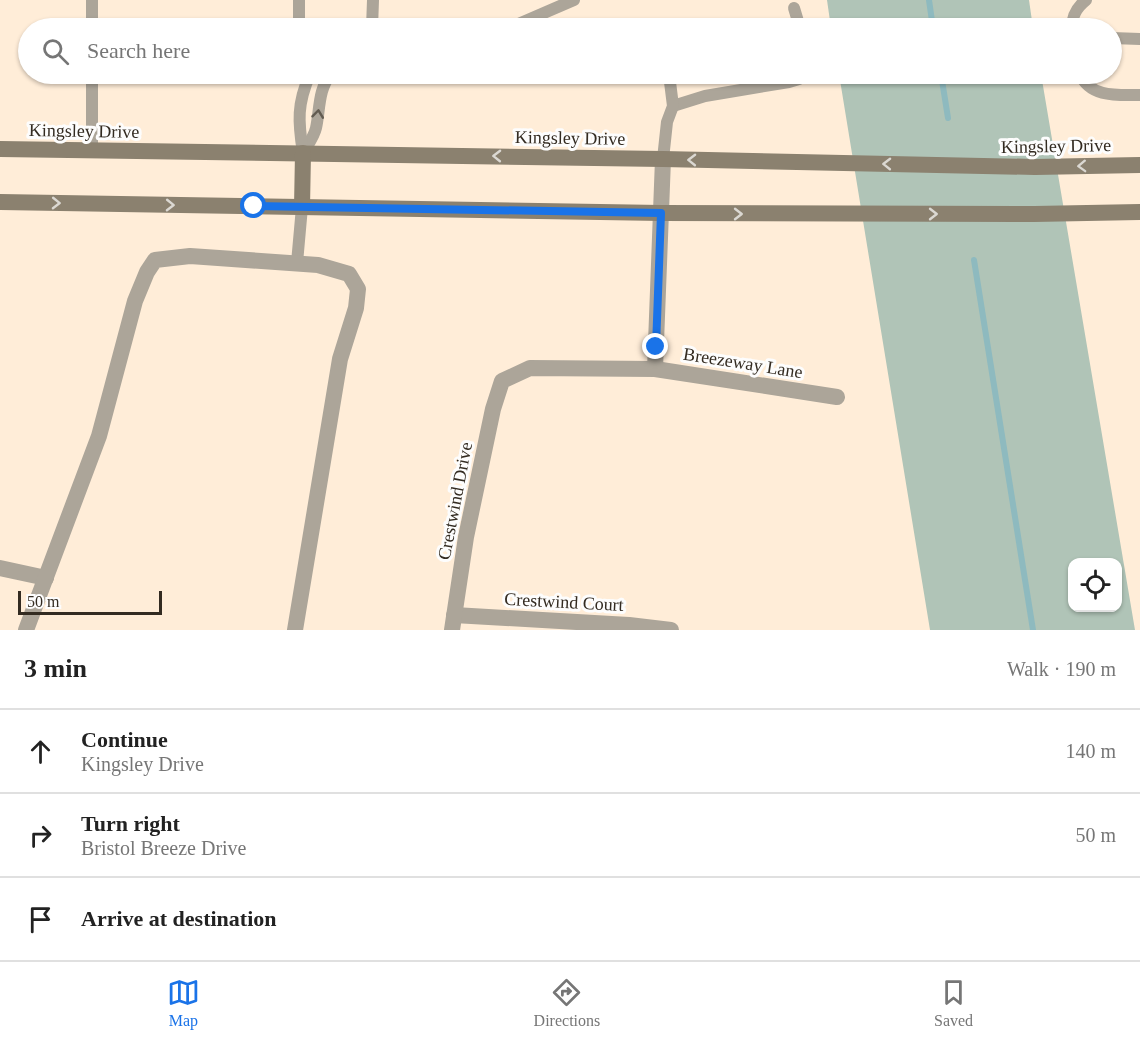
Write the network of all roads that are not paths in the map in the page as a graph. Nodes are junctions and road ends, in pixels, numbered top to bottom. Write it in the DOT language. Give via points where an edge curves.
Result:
graph roads {
  1 [pos="92,0"];
  2 [pos="299,0"];
  3 [pos="373,0"];
  4 [pos="574,0"];
  5 [pos="1086,0"];
  6 [pos="794,8"];
  7 [pos="92,18"];
  8 [pos="299,18"];
  9 [pos="373,18"];
  10 [pos="532,18"];
  11 [pos="797,18"];
  12 [pos="1072,18"];
  13 [pos="1122,38"];
  14 [pos="1140,39"];
  15 [pos="92,84"];
  16 [pos="306,84"];
  17 [pos="323,84"];
  18 [pos="671,84"];
  19 [pos="777,84"];
  20 [pos="1088,84"];
  21 [pos="1140,95"];
  22 [pos="674,106"];
  23 [pos="0,149"];
  24 [pos="92,150"];
  25 [pos="303,153"];
  26 [pos="663,159"];
  27 [pos="1140,165"];
  28 [pos="0,202"];
  29 [pos="302,207"];
  30 [pos="661,213"];
  31 [pos="1140,213"];
  32 [pos="297,263"];
  33 [pos="655,369"];
  34 [pos="502,381"];
  35 [pos="837,397"];
  36 [pos="0,568"];
  37 [pos="46,578"];
  38 [pos="453,623"];
  39 [pos="26,630"];
  40 [pos="295,630"];
  41 [pos="671,630"];
  1 -- 7 [label="lane"];
  2 -- 8 [label="lane"];
  3 -- 9 [label="lane"];
  4 -- 10 [label="lane"];
  5 -- 12 [label="lane"];
  6 -- 11 [label="lane"];
  13 -- 14 [label="lane"];
  15 -- 24 [label="lane"];
  16 -- 25 [label="lane" via="299,124"];
  25 -- 17 [label="lane, one-way" via="316,130"];
  18 -- 22 [label="lane"];
  19 -- 22 [label="lane" via="705,96"];
  20 -- 21 [label="lane" via="1108,95"];
  22 -- 26 [label="lane" via="667,122"];
  23 -- 24 [label="main road, Kingsley Drive"];
  24 -- 25 [label="main road, Kingsley Drive"];
  26 -- 25 [label="main road, Kingsley Drive, one-way"];
  25 -- 29 [label="main road"];
  27 -- 26 [label="main road, Kingsley Drive, one-way" via="1035,167"];
  26 -- 30 [label="street"];
  28 -- 29 [label="main road, one-way"];
  29 -- 30 [label="main road"];
  29 -- 32 [label="lane"];
  30 -- 31 [label="main road, one-way"];
  30 -- 33 [label="street"];
  32 -- 37 [label="street" via="190,256 155,260 135,301 99,436"];
  32 -- 40 [label="street" via="318,264 349,274 357,289 356,308 340,359"];
  33 -- 34 [label="street, Breezeway Lane" via="530,368"];
  33 -- 35 [label="street, Breezeway Lane"];
  34 -- 38 [label="street, Crestwind Drive" via="466,537"];
  36 -- 37 [label="street"];
  37 -- 39 [label="street"];
  38 -- 41 [label="street, Crestwind Court" via="629,625"];
}
